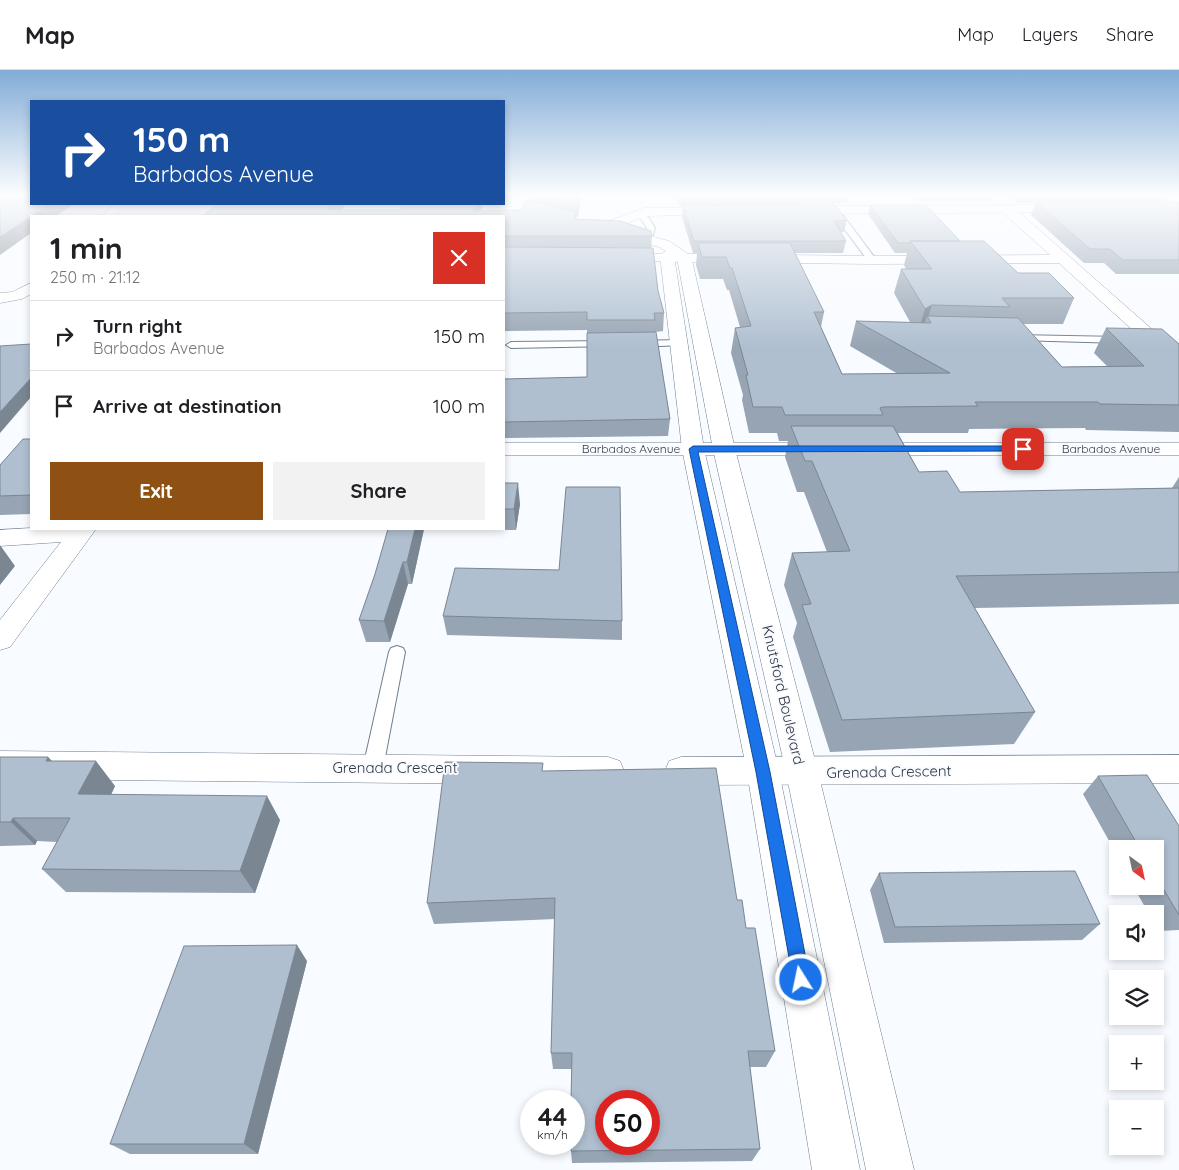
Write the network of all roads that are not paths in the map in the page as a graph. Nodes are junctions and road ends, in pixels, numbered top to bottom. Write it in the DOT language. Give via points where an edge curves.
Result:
graph roads {
  1 [pos="658,245"];
  2 [pos="861,245"];
  3 [pos="1049,245"];
  4 [pos="676,256"];
  5 [pos="600,257"];
  6 [pos="1065,259"];
  7 [pos="872,260"];
  8 [pos="30,289"];
  9 [pos="2,300"];
  10 [pos="1004,338"];
  11 [pos="1153,341"];
  12 [pos="678,344"];
  13 [pos="511,345"];
  14 [pos="1179,363"];
  15 [pos="505,449"];
  16 [pos="709,449"];
  17 [pos="1179,449"];
  18 [pos="82,531"];
  19 [pos="0,538"];
  20 [pos="0,640"];
  21 [pos="397,652"];
  22 [pos="0,764"];
  23 [pos="373,768"];
  24 [pos="1179,769"];
  25 [pos="763,772"];
  26 [pos="802,772"];
  27 [pos="836,1170"];
  28 [pos="890,1170"];
  1 -- 4 [label="street"];
  2 -- 7 [label="lane"];
  3 -- 6 [label="street"];
  4 -- 5 [label="street"];
  4 -- 7 [label="street"];
  4 -- 12 [label="street, Knutsford Boulevard"];
  4 -- 16 [label="street, Knutsford Boulevard"];
  6 -- 7 [label="street"];
  6 -- 11 [label="street"];
  8 -- 9 [label="street"];
  10 -- 11 [label="lane"];
  11 -- 14 [label="street"];
  12 -- 13 [label="lane"];
  12 -- 16 [label="street, Knutsford Boulevard"];
  15 -- 16 [label="street, Barbados Avenue"];
  16 -- 17 [label="street, Barbados Avenue"];
  16 -- 25 [label="street, Knutsford Boulevard"];
  16 -- 26 [label="street, Knutsford Boulevard"];
  18 -- 19 [label="street"];
  18 -- 20 [label="street"];
  21 -- 23 [label="lane"];
  22 -- 23 [label="street, Grenada Crescent"];
  23 -- 25 [label="street, Grenada Crescent"];
  24 -- 26 [label="street, Grenada Crescent"];
  25 -- 26 [label="street, Grenada Crescent"];
  25 -- 27 [label="street, Knutsford Boulevard"];
  26 -- 28 [label="street, Knutsford Boulevard"];
}
